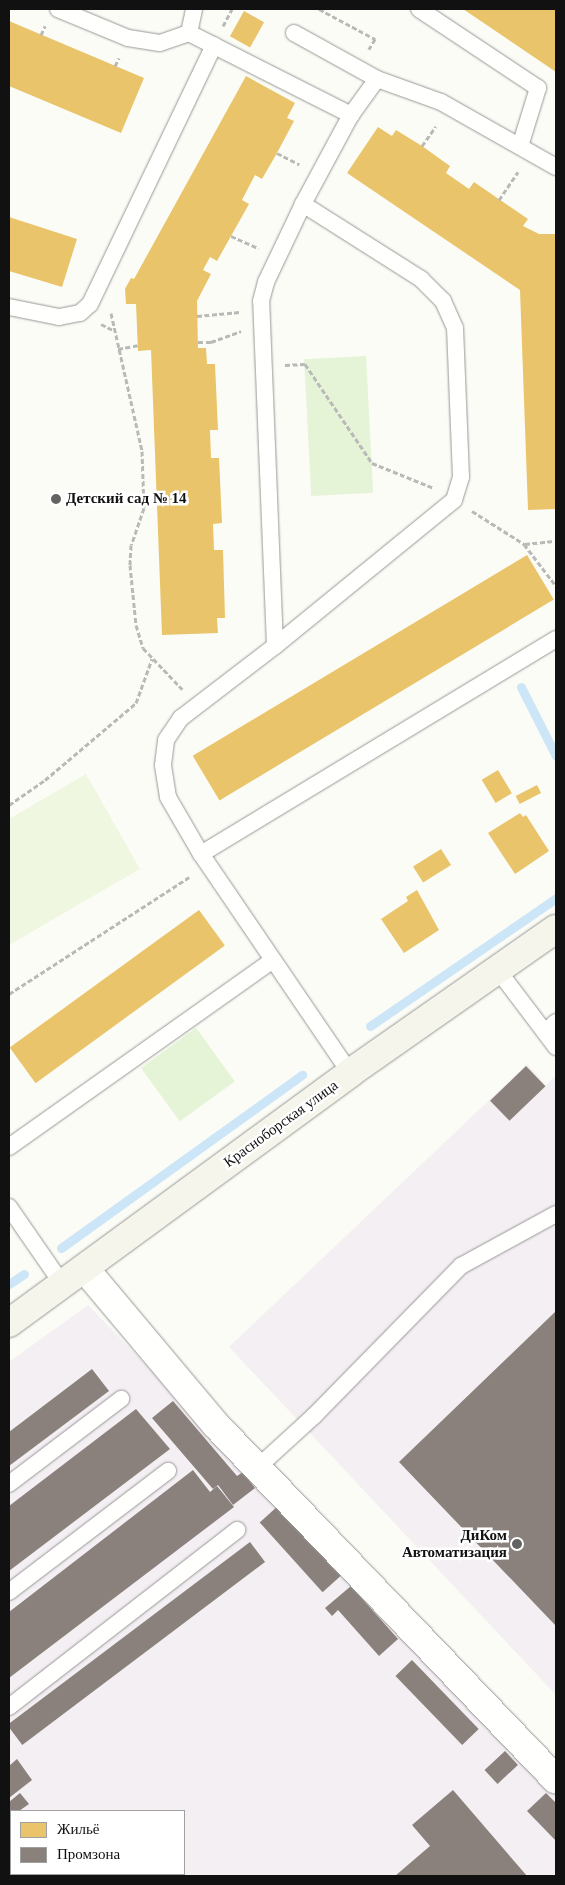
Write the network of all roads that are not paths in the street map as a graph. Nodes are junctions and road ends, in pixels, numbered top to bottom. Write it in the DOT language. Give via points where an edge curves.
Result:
graph roads {
  1 [pos="58,9"];
  2 [pos="194,9"];
  3 [pos="419,9"];
  4 [pos="189,33"];
  5 [pos="294,33"];
  6 [pos="214,44"];
  7 [pos="378,79"];
  8 [pos="350,115"];
  9 [pos="526,150"];
  10 [pos="556,167"];
  11 [pos="303,204"];
  12 [pos="9,307"];
  13 [pos="556,639"];
  14 [pos="275,646"];
  15 [pos="205,859"];
  16 [pos="556,929"];
  17 [pos="272,961"];
  18 [pos="496,969"];
  19 [pos="551,1027"];
  20 [pos="556,1046"];
  21 [pos="350,1073"];
  22 [pos="9,1147"];
  23 [pos="9,1207"];
  24 [pos="556,1214"];
  25 [pos="86,1269"];
  26 [pos="63,1285"];
  27 [pos="9,1323"];
  28 [pos="121,1399"];
  29 [pos="257,1468"];
  30 [pos="168,1471"];
  31 [pos="9,1484"];
  32 [pos="237,1530"];
  33 [pos="9,1592"];
  34 [pos="9,1707"];
  35 [pos="556,1779"];
  1 -- 4 [label="lane" via="128,38 160,43"];
  2 -- 4 [label="lane"];
  3 -- 9 [label="lane" via="538,88"];
  4 -- 6 [label="lane"];
  5 -- 7 [label="lane"];
  6 -- 8 [label="lane"];
  6 -- 12 [label="lane" via="90,304 80,313 59,317"];
  7 -- 8 [label="lane"];
  7 -- 9 [label="lane" via="441,102"];
  8 -- 11 [label="lane"];
  9 -- 10 [label="lane"];
  11 -- 14 [label="lane" via="260,301"];
  11 -- 14 [label="lane" via="421,279 443,301 455,328 460,477 454,500"];
  13 -- 15 [label="lane"];
  14 -- 15 [label="lane" via="181,718 166,740 163,765 168,797"];
  15 -- 17 [label="lane"];
  16 -- 18 [label="street, Красноборская улица"];
  17 -- 21 [label="lane"];
  17 -- 22 [label="lane"];
  18 -- 19 [label="lane"];
  18 -- 21 [label="street, Красноборская улица"];
  19 -- 20 [label="lane"];
  21 -- 25 [label="street, Красноборская улица"];
  23 -- 26 [label="lane"];
  24 -- 29 [label="lane" via="461,1266 314,1416"];
  25 -- 26 [label="street, Красноборская улица"];
  25 -- 29 [label="street" via="216,1425"];
  26 -- 27 [label="street, Красноборская улица"];
  28 -- 31 [label="lane"];
  29 -- 35 [label="street"];
  30 -- 33 [label="lane"];
  32 -- 34 [label="lane"];
}
